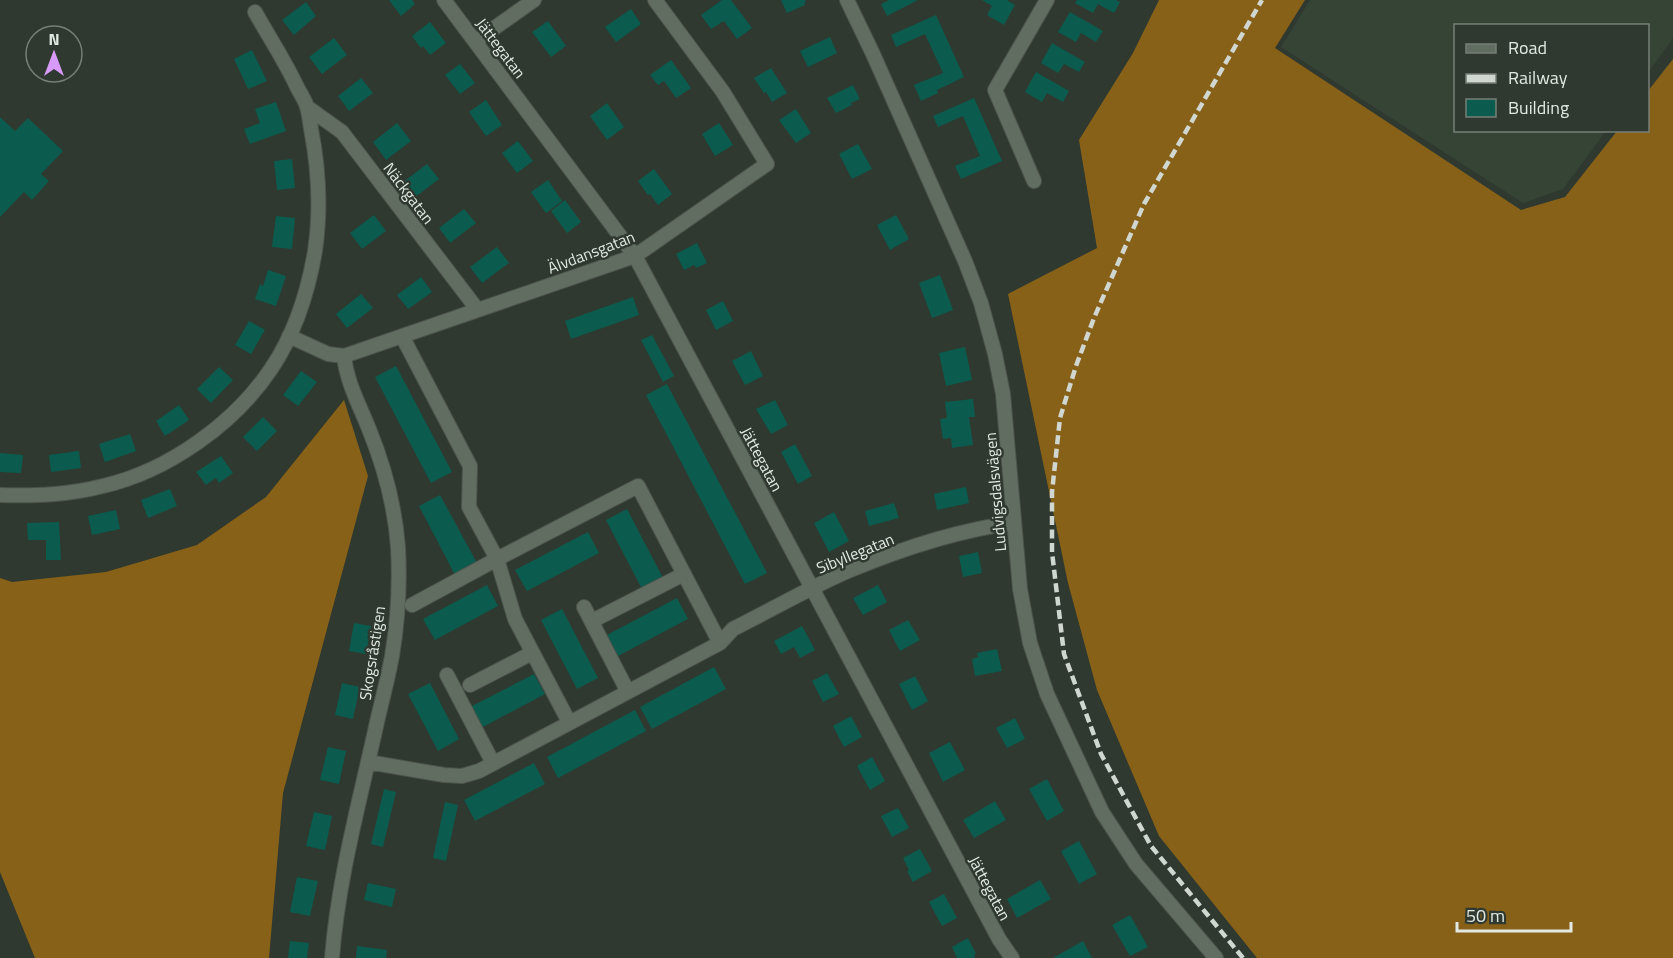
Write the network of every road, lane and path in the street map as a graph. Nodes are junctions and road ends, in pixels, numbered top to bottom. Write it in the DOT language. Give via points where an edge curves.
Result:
graph roads {
  1 [pos="444,0"];
  2 [pos="534,0"];
  3 [pos="655,0"];
  4 [pos="847,0"];
  5 [pos="1047,0"];
  6 [pos="255,12"];
  7 [pos="476,41"];
  8 [pos="307,107"];
  9 [pos="1034,181"];
  10 [pos="635,256"];
  11 [pos="477,309"];
  12 [pos="289,336"];
  13 [pos="402,336"];
  14 [pos="344,356"];
  15 [pos="0,495"];
  16 [pos="1014,523"];
  17 [pos="497,559"];
  18 [pos="684,574"];
  19 [pos="813,589"];
  20 [pos="412,605"];
  21 [pos="584,607"];
  22 [pos="591,621"];
  23 [pos="720,643"];
  24 [pos="532,653"];
  25 [pos="447,675"];
  26 [pos="470,685"];
  27 [pos="628,692"];
  28 [pos="569,722"];
  29 [pos="369,762"];
  30 [pos="492,764"];
  31 [pos="332,958"];
  32 [pos="1012,958"];
  33 [pos="1216,958"];
  1 -- 7 [label="street, Jättegatan"];
  2 -- 7 [label="street"];
  3 -- 10 [label="street, Älvdansgatan" via="723,92 767,164"];
  4 -- 16 [label="street, Ludvigsdalsvägen" via="981,303 1003,394"];
  5 -- 9 [label="street" via="995,90"];
  6 -- 8 [label="street"];
  7 -- 10 [label="street, Jättegatan"];
  8 -- 11 [label="street, Näckgatan" via="342,132"];
  8 -- 12 [label="street" via="315,148 319,210 311,270"];
  10 -- 11 [label="street, Älvdansgatan"];
  10 -- 19 [label="street, Jättegatan"];
  11 -- 13 [label="street, Älvdansgatan"];
  12 -- 14 [label="street" via="328,354"];
  12 -- 15 [label="street" via="249,396 202,440 172,459 105,486 37,496"];
  13 -- 14 [label="street, Älvdansgatan"];
  13 -- 17 [label="street" via="470,466 469,507"];
  14 -- 29 [label="street, Skogsråstigen" via="350,386 383,468 398,546 392,656"];
  16 -- 19 [label="street, Sibyllegatan" via="938,539 847,572"];
  16 -- 33 [label="street, Ludvigsdalsvägen" via="1030,643 1073,752 1102,812 1136,864"];
  17 -- 18 [label="street" via="638,486"];
  17 -- 20 [label="street"];
  17 -- 24 [label="street" via="515,619"];
  18 -- 22 [label="street"];
  18 -- 23 [label="street"];
  19 -- 23 [label="street, Sibyllegatan" via="733,629"];
  19 -- 32 [label="street, Jättegatan"];
  21 -- 22 [label="street"];
  22 -- 27 [label="street"];
  23 -- 27 [label="street, Sibyllegatan"];
  24 -- 26 [label="street"];
  24 -- 28 [label="street"];
  25 -- 30 [label="street"];
  27 -- 28 [label="street, Sibyllegatan"];
  28 -- 30 [label="street, Sibyllegatan"];
  29 -- 30 [label="street, Sibyllegatan" via="462,776"];
  29 -- 31 [label="street, Skogsråstigen" via="341,889"];
}
